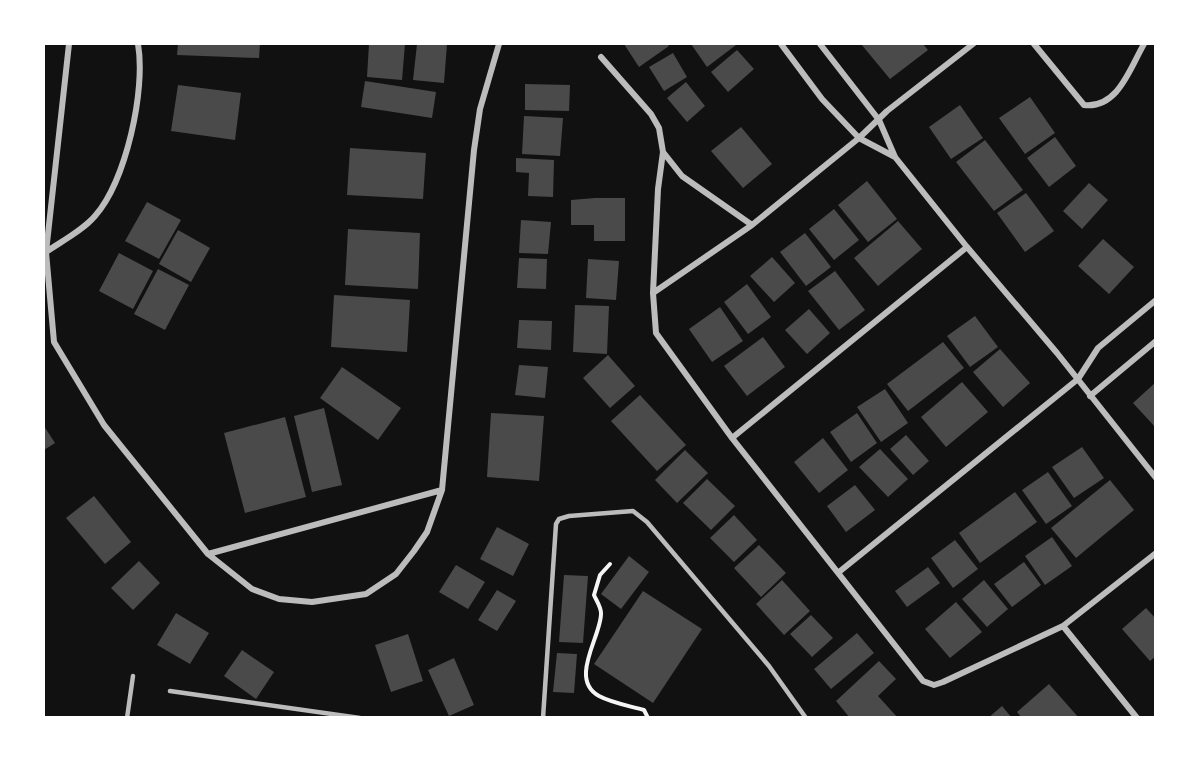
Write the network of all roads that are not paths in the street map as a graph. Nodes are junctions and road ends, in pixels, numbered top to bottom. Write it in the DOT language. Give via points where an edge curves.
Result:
graph roads {
  1 [pos="69,44"];
  2 [pos="138,44"];
  3 [pos="499,44"];
  4 [pos="781,44"];
  5 [pos="820,44"];
  6 [pos="973,44"];
  7 [pos="1034,44"];
  8 [pos="1144,44"];
  9 [pos="601,57"];
  10 [pos="879,120"];
  11 [pos="859,138"];
  12 [pos="663,152"];
  13 [pos="896,157"];
  14 [pos="752,225"];
  15 [pos="967,248"];
  16 [pos="46,252"];
  17 [pos="653,293"];
  18 [pos="1155,300"];
  19 [pos="1155,341"];
  20 [pos="1078,379"];
  21 [pos="1090,396"];
  22 [pos="732,438"];
  23 [pos="1155,478"];
  24 [pos="442,490"];
  25 [pos="1155,553"];
  26 [pos="208,554"];
  27 [pos="839,572"];
  28 [pos="1063,626"];
  29 [pos="133,676"];
  30 [pos="170,691"];
  31 [pos="127,717"];
  32 [pos="360,717"];
  33 [pos="543,717"];
  34 [pos="806,717"];
  35 [pos="1137,717"];
  1 -- 16 [label="street"];
  2 -- 16 [label="street" via="138,97 111,194 94,217"];
  3 -- 24 [label="street" via="480,109 474,150"];
  4 -- 11 [label="street" via="822,99"];
  5 -- 10 [label="street"];
  6 -- 10 [label="street"];
  7 -- 8 [label="street" via="1084,105 1094,106 1102,105 1115,94"];
  9 -- 12 [label="street" via="651,114 659,128"];
  10 -- 11 [label="street"];
  10 -- 13 [label="street"];
  11 -- 13 [label="street"];
  11 -- 14 [label="street"];
  12 -- 14 [label="street" via="682,176"];
  12 -- 17 [label="street"];
  13 -- 15 [label="street"];
  14 -- 17 [label="street"];
  15 -- 20 [label="street"];
  15 -- 22 [label="street"];
  16 -- 26 [label="street" via="54,342 104,425"];
  17 -- 22 [label="street" via="656,333"];
  18 -- 20 [label="street" via="1098,348"];
  19 -- 21 [label="street"];
  20 -- 21 [label="street"];
  20 -- 27 [label="street"];
  21 -- 23 [label="street"];
  22 -- 27 [label="street"];
  24 -- 26 [label="street"];
  24 -- 26 [label="street" via="427,532 414,551 396,574 366,594 312,602 279,599 252,589"];
  25 -- 28 [label="street"];
  27 -- 28 [label="street" via="928,684 944,682"];
  28 -- 35 [label="street"];
  29 -- 31 [label="lane"];
  30 -- 32 [label="lane"];
  33 -- 34 [label="lane" via="556,524 568,516 633,511 647,522 769,666"];
}
